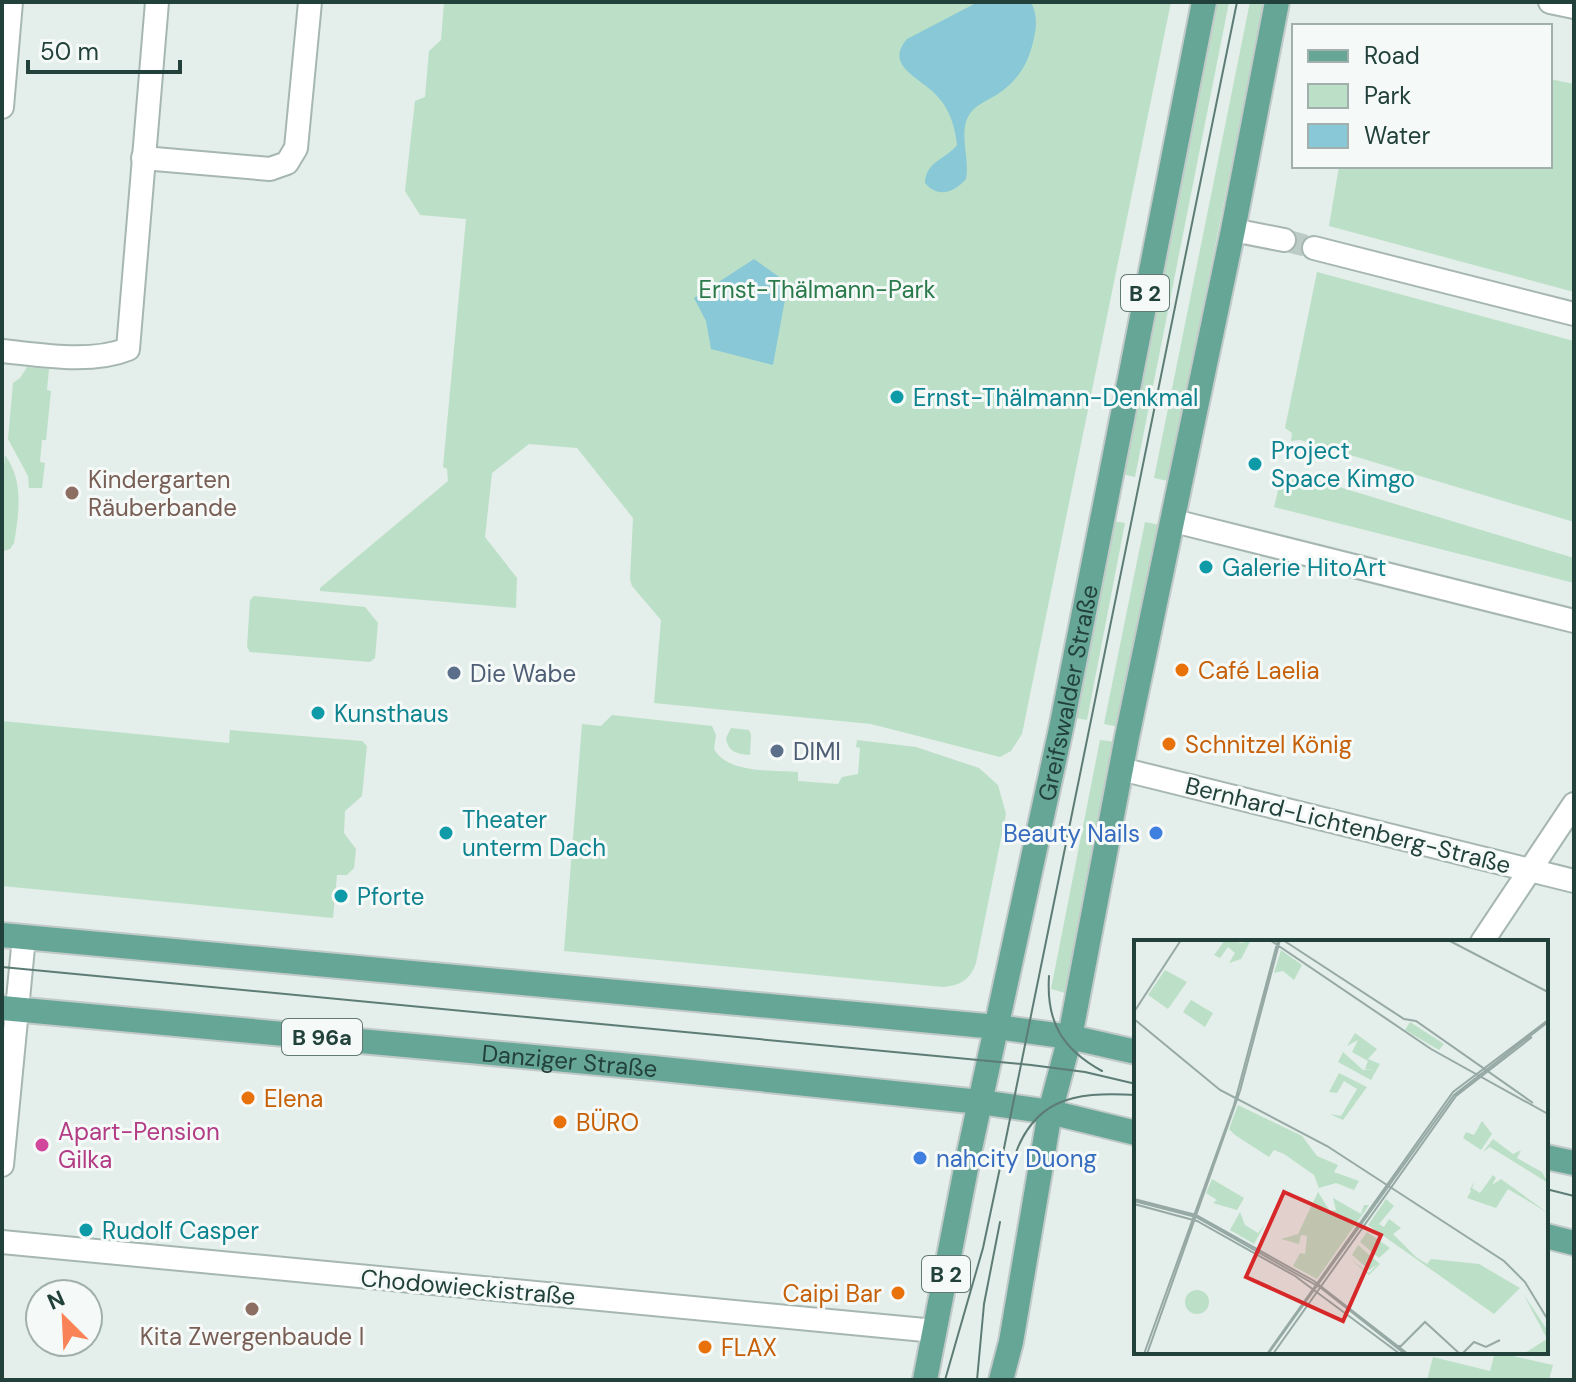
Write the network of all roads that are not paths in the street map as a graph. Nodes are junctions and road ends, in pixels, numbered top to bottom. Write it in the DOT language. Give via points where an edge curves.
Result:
graph roads {
  1 [pos="11,2"];
  2 [pos="157,2"];
  3 [pos="310,2"];
  4 [pos="1204,2"];
  5 [pos="1277,2"];
  6 [pos="1550,2"];
  7 [pos="1574,7"];
  8 [pos="2,107"];
  9 [pos="143,158"];
  10 [pos="1233,230"];
  11 [pos="1284,240"];
  12 [pos="1314,248"];
  13 [pos="1574,314"];
  14 [pos="2,351"];
  15 [pos="1174,521"];
  16 [pos="1574,621"];
  17 [pos="1121,769"];
  18 [pos="1574,804"];
  19 [pos="1530,871"];
  20 [pos="1574,881"];
  21 [pos="13,936"];
  22 [pos="1483,940"];
  23 [pos="9,1009"];
  24 [pos="997,1027"];
  25 [pos="1070,1037"];
  26 [pos="1134,1052"];
  27 [pos="980,1102"];
  28 [pos="1050,1112"];
  29 [pos="1134,1133"];
  30 [pos="1548,1157"];
  31 [pos="1574,1163"];
  32 [pos="2,1165"];
  33 [pos="1548,1236"];
  34 [pos="2,1242"];
  35 [pos="1574,1243"];
  36 [pos="935,1331"];
  37 [pos="925,1380"];
  38 [pos="1001,1380"];
  1 -- 8 [label="street"];
  2 -- 9 [label="street"];
  3 -- 9 [label="street" via="296,148 287,163 270,169"];
  4 -- 24 [label="main road, Greifswalder Straße / B 2"];
  5 -- 10 [label="main road"];
  6 -- 7 [label="street"];
  9 -- 14 [label="street" via="128,349 63,356"];
  10 -- 11 [label="street"];
  10 -- 15 [label="main road"];
  12 -- 13 [label="street"];
  15 -- 16 [label="street"];
  15 -- 17 [label="main road"];
  17 -- 19 [label="street, Bernhard-Lichtenberg-Straße"];
  17 -- 25 [label="main road"];
  18 -- 19 [label="street"];
  19 -- 20 [label="street, Bernhard-Lichtenberg-Straße"];
  19 -- 22 [label="street"];
  21 -- 23 [label="street"];
  21 -- 24 [label="main road"];
  23 -- 27 [label="main road, Danziger Straße / B 96a"];
  23 -- 32 [label="street"];
  24 -- 25 [label="main road"];
  24 -- 27 [label="main road, Greifswalder Straße / B 2"];
  25 -- 26 [label="main road"];
  25 -- 28 [label="main road"];
  27 -- 28 [label="main road, Danziger Straße / B 96a"];
  27 -- 36 [label="main road, Greifswalder Straße / B 2"];
  28 -- 29 [label="main road, Danziger Straße / B 96a"];
  28 -- 38 [label="main road"];
  30 -- 31 [label="main road"];
  33 -- 35 [label="main road"];
  34 -- 36 [label="street, Chodowieckistraße"];
  36 -- 37 [label="main road, Greifswalder Straße / B 2"];
}
